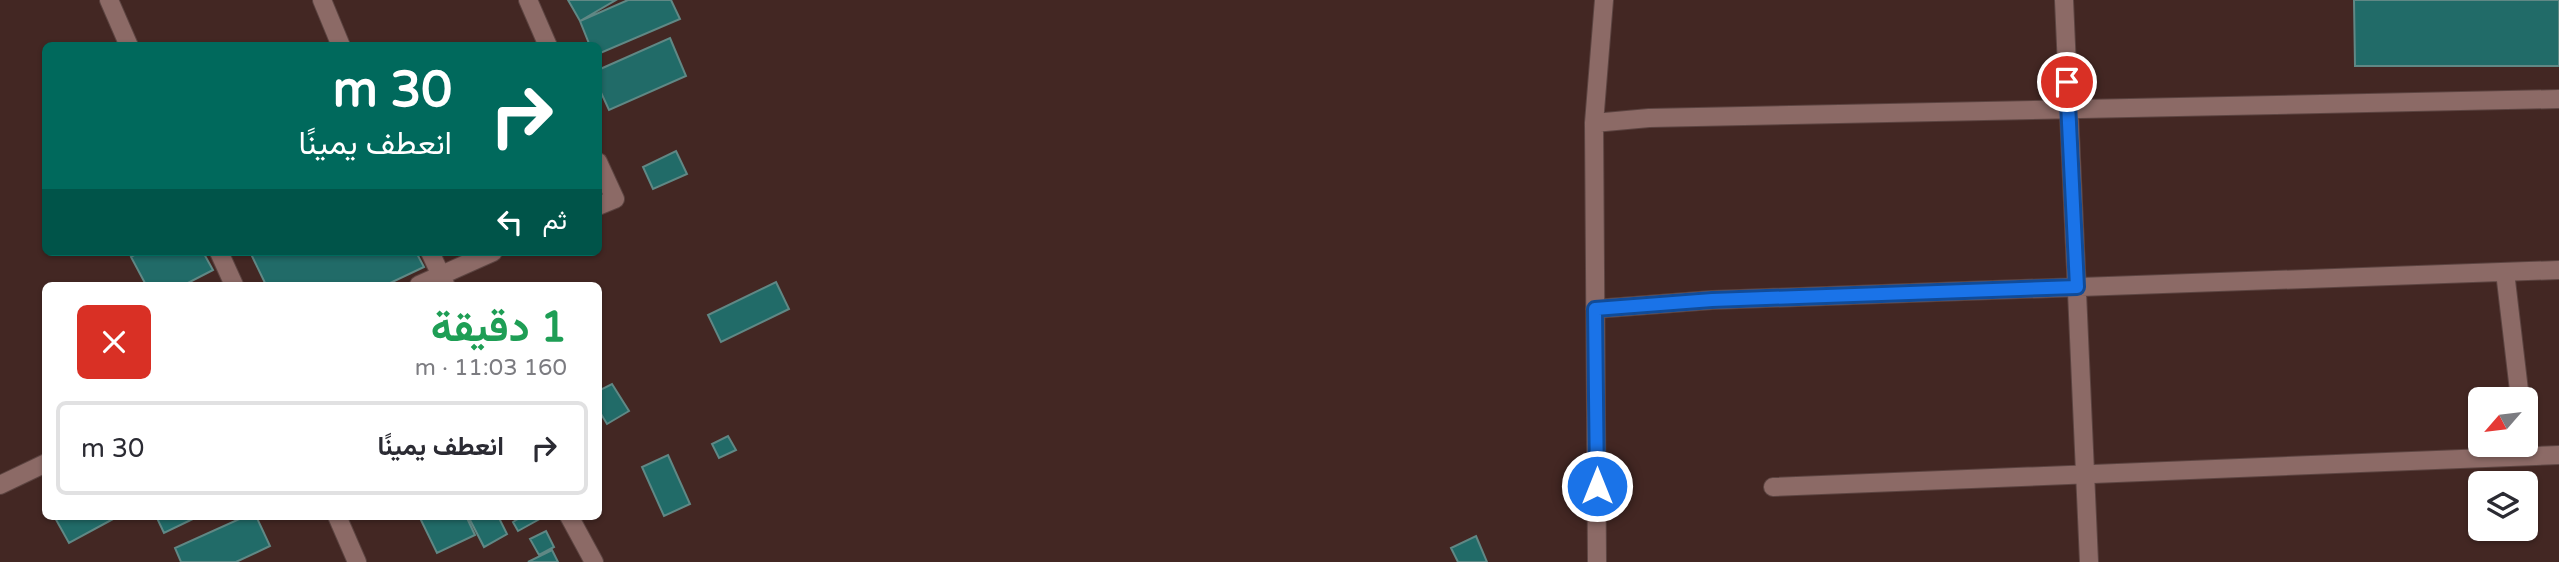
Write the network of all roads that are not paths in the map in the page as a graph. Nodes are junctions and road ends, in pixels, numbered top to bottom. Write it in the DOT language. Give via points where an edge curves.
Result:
graph roads {
  1 [pos="109,0"];
  2 [pos="321,0"];
  3 [pos="528,0"];
  4 [pos="1604,0"];
  5 [pos="2064,0"];
  6 [pos="127,42"];
  7 [pos="339,42"];
  8 [pos="546,42"];
  9 [pos="2559,99"];
  10 [pos="2069,109"];
  11 [pos="1594,123"];
  12 [pos="602,171"];
  13 [pos="602,204"];
  14 [pos="221,256"];
  15 [pos="432,256"];
  16 [pos="486,256"];
  17 [pos="2559,270"];
  18 [pos="2505,272"];
  19 [pos="443,280"];
  20 [pos="233,282"];
  21 [pos="2077,287"];
  22 [pos="1595,309"];
  23 [pos="2519,387"];
  24 [pos="2538,452"];
  25 [pos="2468,454"];
  26 [pos="2559,455"];
  27 [pos="42,465"];
  28 [pos="2085,474"];
  29 [pos="0,485"];
  30 [pos="1773,486"];
  31 [pos="339,520"];
  32 [pos="571,520"];
  33 [pos="357,562"];
  34 [pos="594,562"];
  35 [pos="1597,562"];
  36 [pos="2089,562"];
  1 -- 6 [label="street"];
  2 -- 7 [label="street"];
  3 -- 8 [label="street"];
  4 -- 11 [label="street"];
  5 -- 10 [label="street"];
  9 -- 10 [label="street"];
  10 -- 11 [label="street"];
  10 -- 21 [label="street"];
  11 -- 22 [label="street"];
  12 -- 13 [label="street" via="615,199"];
  14 -- 20 [label="street"];
  15 -- 19 [label="street"];
  16 -- 19 [label="street"];
  17 -- 18 [label="street"];
  18 -- 21 [label="street"];
  18 -- 23 [label="street"];
  21 -- 22 [label="street" via="1712,300"];
  21 -- 28 [label="street"];
  22 -- 35 [label="street"];
  24 -- 26 [label="street"];
  25 -- 28 [label="street"];
  27 -- 29 [label="street"];
  28 -- 30 [label="street"];
  28 -- 36 [label="street"];
  31 -- 33 [label="street"];
  32 -- 34 [label="street"];
}
